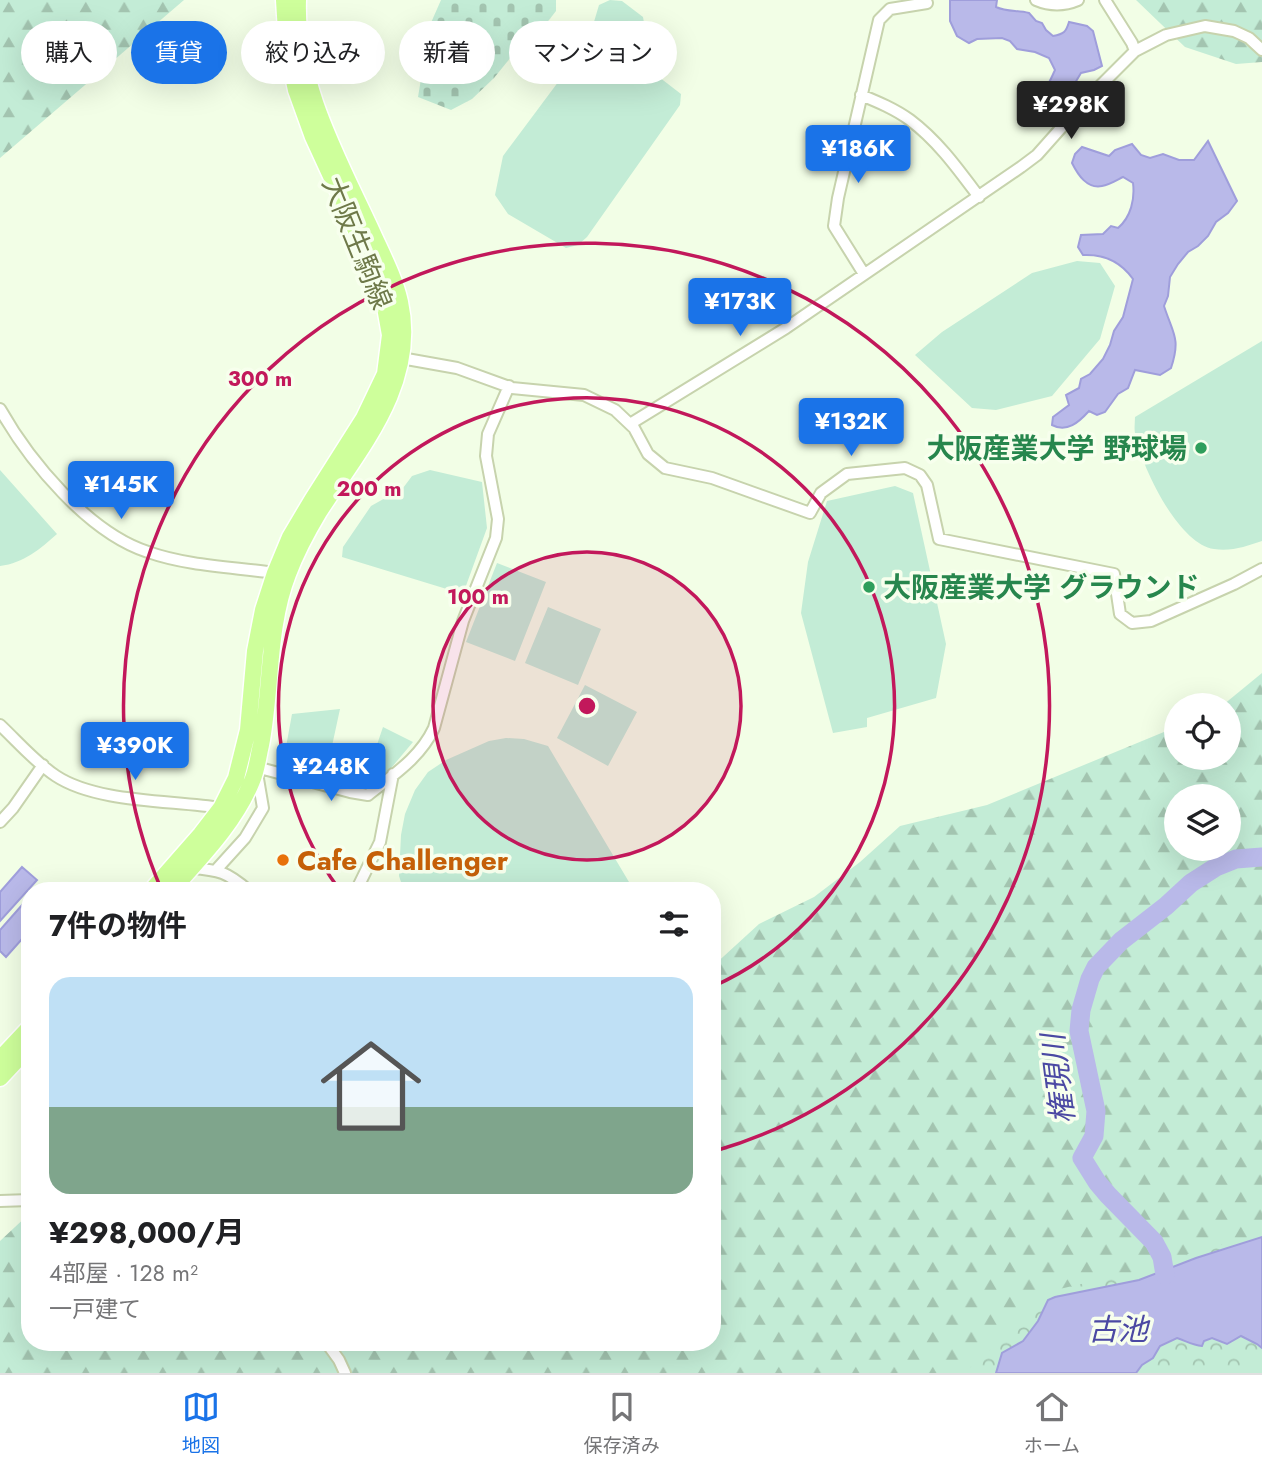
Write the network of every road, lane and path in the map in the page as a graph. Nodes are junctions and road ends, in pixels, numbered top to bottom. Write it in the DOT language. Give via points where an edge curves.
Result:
graph roads {
  1 [pos="284,0"];
  2 [pos="298,0"];
  3 [pos="1036,0"];
  4 [pos="1077,0"];
  5 [pos="1105,0"];
  6 [pos="927,3"];
  7 [pos="1262,50"];
  8 [pos="1135,51"];
  9 [pos="861,94"];
  10 [pos="978,197"];
  11 [pos="864,274"];
  12 [pos="401,358"];
  13 [pos="509,386"];
  14 [pos="0,409"];
  15 [pos="630,424"];
  16 [pos="1262,569"];
  17 [pos="275,573"];
  18 [pos="0,725"];
  19 [pos="43,765"];
  20 [pos="257,767"];
  21 [pos="393,775"];
  22 [pos="220,808"];
  23 [pos="0,822"];
  24 [pos="191,868"];
  25 [pos="216,870"];
  26 [pos="159,882"];
  27 [pos="179,882"];
  28 [pos="238,882"];
  29 [pos="360,882"];
  30 [pos="21,1037"];
  31 [pos="21,1056"];
  32 [pos="0,1059"];
  33 [pos="0,1078"];
  34 [pos="21,1200"];
  35 [pos="0,1201"];
  36 [pos="332,1351"];
  37 [pos="345,1373"];
  1 -- 17 [label="main road, 大阪生駒線" via="296,90 370,261 390,335 385,374 364,418 290,537"];
  2 -- 12 [label="main road, 大阪生駒線" via="299,35 315,105 400,302"];
  3 -- 4 [label="street" via="1047,4"];
  5 -- 8 [label="street"];
  6 -- 9 [label="street" via="890,9 879,20"];
  7 -- 8 [label="street" via="1234,30 1205,26 1166,35"];
  8 -- 10 [label="street" via="1037,155"];
  9 -- 10 [label="street" via="910,120 948,156"];
  9 -- 11 [label="street" via="834,226"];
  10 -- 11 [label="street"];
  11 -- 15 [label="street"];
  12 -- 13 [label="street" via="457,368"];
  12 -- 20 [label="main road, 大阪生駒線" via="383,414 319,513 288,575 277,615"];
  13 -- 15 [label="street" via="584,395 615,410"];
  13 -- 21 [label="street" via="488,434 486,456 498,519 496,538 463,621 428,742"];
  14 -- 17 [label="street" via="52,483 124,542 170,559"];
  15 -- 16 [label="street" via="648,454 665,468 712,478 810,513 821,493 847,474 905,468 920,475 927,485 939,539 1114,574 1120,614 1132,624 1151,621"];
  17 -- 22 [label="main road, 大阪生駒線" via="257,641 248,730 236,778"];
  18 -- 19 [label="street"];
  19 -- 22 [label="street" via="79,787 106,795"];
  19 -- 23 [label="street"];
  20 -- 21 [label="street" via="368,795"];
  20 -- 24 [label="main road, 大阪生駒線" via="236,812"];
  20 -- 25 [label="street" via="263,808 245,838"];
  21 -- 29 [label="street" via="380,842"];
  22 -- 26 [label="main road, 大阪生駒線"];
  24 -- 25 [label="street"];
  24 -- 27 [label="main road, 大阪生駒線"];
  25 -- 28 [label="street"];
  30 -- 32 [label="main road"];
  31 -- 33 [label="main road"];
  34 -- 35 [label="street"];
  36 -- 37 [label="street"];
}
